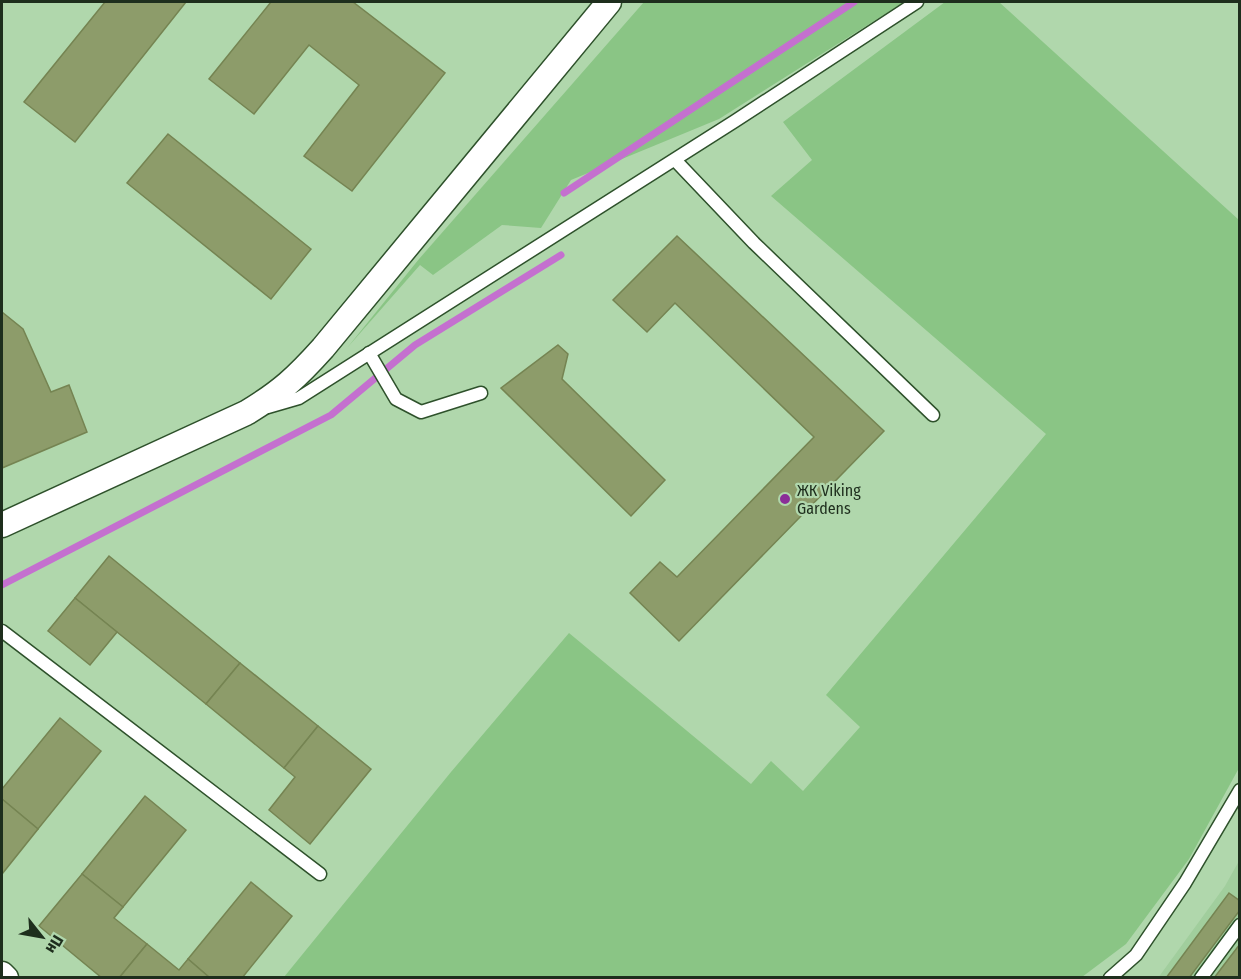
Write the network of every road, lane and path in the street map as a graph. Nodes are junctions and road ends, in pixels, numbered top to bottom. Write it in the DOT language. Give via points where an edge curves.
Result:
graph roads {
  1 [pos="609,2"];
  2 [pos="917,2"];
  3 [pos="675,160"];
  4 [pos="369,353"];
  5 [pos="481,393"];
  6 [pos="246,412"];
  7 [pos="933,415"];
  8 [pos="2,525"];
  9 [pos="2,631"];
  10 [pos="1239,790"];
  11 [pos="320,874"];
  12 [pos="1239,925"];
  13 [pos="2,974"];
  14 [pos="6,978"];
  15 [pos="1110,978"];
  16 [pos="1201,978"];
  1 -- 6 [label="street" via="311,361 282,390"];
  2 -- 3 [label="lane"];
  3 -- 4 [label="lane"];
  3 -- 7 [label="lane" via="754,243"];
  4 -- 5 [label="lane" via="396,399 421,412"];
  4 -- 6 [label="lane" via="299,398"];
  6 -- 8 [label="street"];
  9 -- 11 [label="lane"];
  10 -- 15 [label="lane" via="1185,884 1136,956"];
  12 -- 16 [label="lane"];
  13 -- 14 [label="street"];
}
